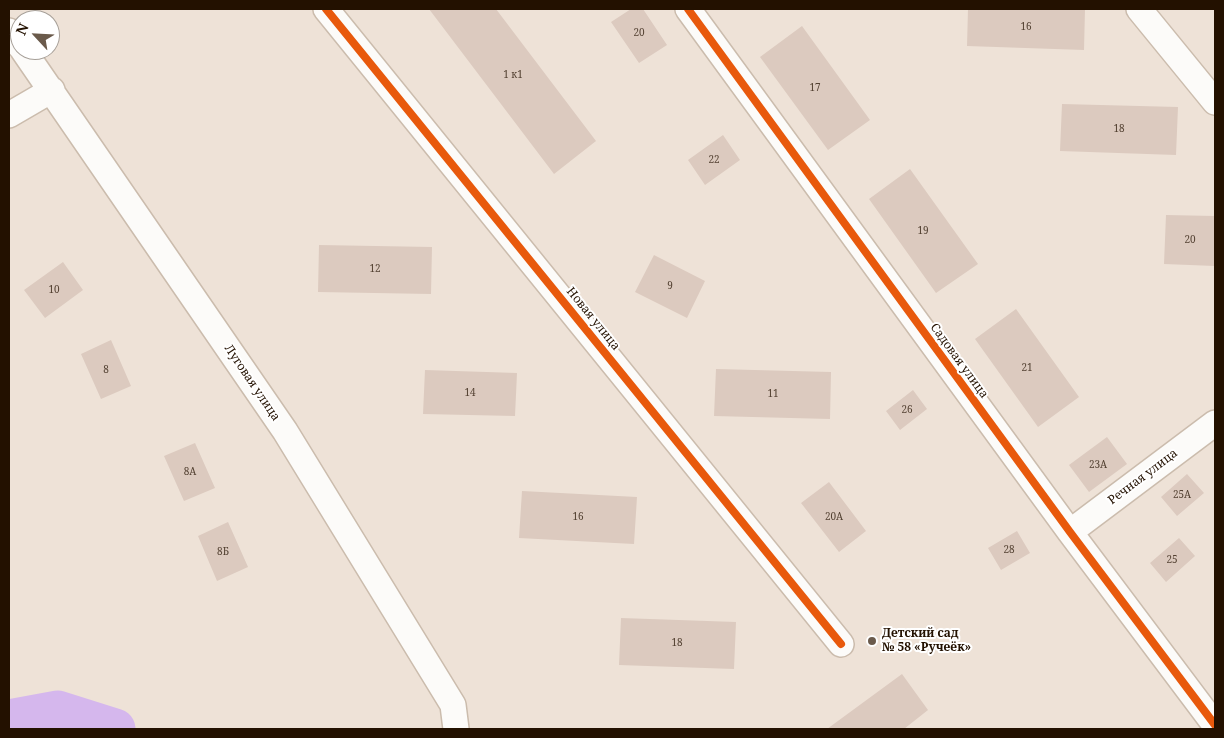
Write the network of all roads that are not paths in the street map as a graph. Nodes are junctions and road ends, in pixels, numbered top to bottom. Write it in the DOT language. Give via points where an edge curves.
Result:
graph roads {
  1 [pos="326,9"];
  2 [pos="688,9"];
  3 [pos="1139,9"];
  4 [pos="30,60"];
  5 [pos="52,90"];
  6 [pos="1215,102"];
  7 [pos="9,114"];
  8 [pos="1215,423"];
  9 [pos="1070,532"];
  10 [pos="842,644"];
  11 [pos="1215,725"];
  12 [pos="456,729"];
  1 -- 10 [label="street, Новая улица"];
  2 -- 9 [label="street, Садовая улица"];
  3 -- 6 [label="street"];
  4 -- 5 [label="street, Луговая улица"];
  5 -- 7 [label="street"];
  5 -- 12 [label="street, Луговая улица" via="285,430 453,705"];
  8 -- 9 [label="street, Речная улица"];
  9 -- 11 [label="street, Садовая улица"];
}
